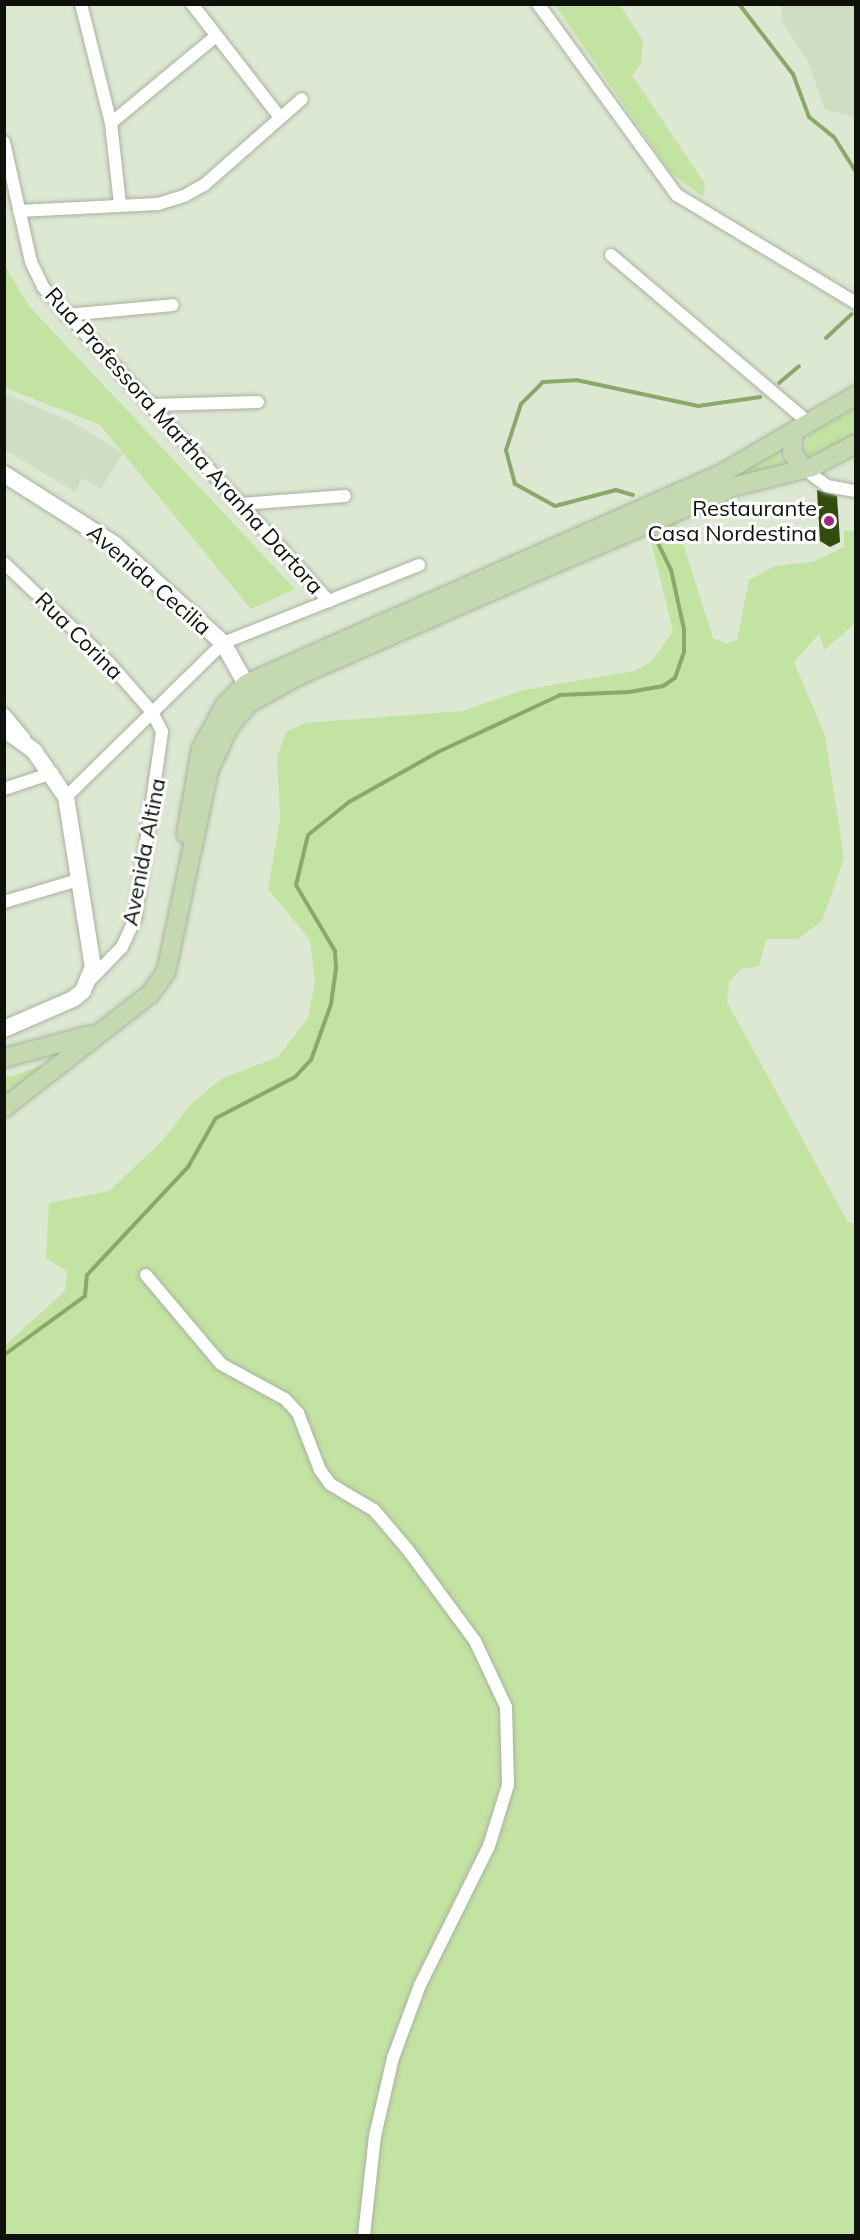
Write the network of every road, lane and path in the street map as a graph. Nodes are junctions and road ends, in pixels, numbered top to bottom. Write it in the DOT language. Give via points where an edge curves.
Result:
graph roads {
  1 [pos="81,4"];
  2 [pos="192,4"];
  3 [pos="538,4"];
  4 [pos="215,37"];
  5 [pos="302,99"];
  6 [pos="278,115"];
  7 [pos="111,123"];
  8 [pos="4,142"];
  9 [pos="120,205"];
  10 [pos="19,211"];
  11 [pos="611,255"];
  12 [pos="855,303"];
  13 [pos="173,305"];
  14 [pos="66,315"];
  15 [pos="855,394"];
  16 [pos="258,402"];
  17 [pos="151,405"];
  18 [pos="802,428"];
  19 [pos="855,444"];
  20 [pos="804,469"];
  21 [pos="4,474"];
  22 [pos="855,491"];
  23 [pos="345,496"];
  24 [pos="241,504"];
  25 [pos="4,563"];
  26 [pos="419,565"];
  27 [pos="329,601"];
  28 [pos="223,644"];
  29 [pos="246,684"];
  30 [pos="152,712"];
  31 [pos="4,714"];
  32 [pos="4,729"];
  33 [pos="34,751"];
  34 [pos="52,773"];
  35 [pos="4,789"];
  36 [pos="66,797"];
  37 [pos="186,874"];
  38 [pos="81,879"];
  39 [pos="4,902"];
  40 [pos="90,980"];
  41 [pos="4,1029"];
  42 [pos="91,1035"];
  43 [pos="4,1058"];
  44 [pos="4,1108"];
  45 [pos="146,1275"];
  46 [pos="364,2235"];
  1 -- 7 [label="street"];
  2 -- 4 [label="street"];
  3 -- 12 [label="street" via="677,195"];
  4 -- 6 [label="street"];
  4 -- 7 [label="street"];
  5 -- 6 [label="street"];
  6 -- 9 [label="street" via="204,185 158,204"];
  7 -- 9 [label="street"];
  8 -- 10 [label="street, Rua Professora Martha Aranha Dartora"];
  9 -- 10 [label="street"];
  10 -- 14 [label="street, Rua Professora Martha Aranha Dartora" via="31,262"];
  11 -- 18 [label="street"];
  13 -- 14 [label="street"];
  14 -- 17 [label="street, Rua Professora Martha Aranha Dartora"];
  15 -- 18 [label="main road"];
  16 -- 17 [label="street"];
  17 -- 24 [label="street, Rua Professora Martha Aranha Dartora"];
  18 -- 20 [label="main road" via="792,453"];
  18 -- 29 [label="main road" via="721,474"];
  19 -- 20 [label="main road"];
  20 -- 22 [label="street" via="827,486"];
  20 -- 37 [label="main road" via="736,486 304,674 248,704 215,753"];
  21 -- 28 [label="street, Avenida Cecilia" via="114,544"];
  23 -- 24 [label="street"];
  24 -- 27 [label="street, Rua Professora Martha Aranha Dartora"];
  25 -- 30 [label="street, Rua Corina"];
  26 -- 27 [label="street"];
  27 -- 28 [label="street"];
  28 -- 29 [label="street, Avenida Cecilia"];
  28 -- 30 [label="street"];
  29 -- 37 [label="main road" via="225,705 201,749 186,828"];
  30 -- 36 [label="street"];
  30 -- 40 [label="street, Avenida Altina" via="163,748 135,919 122,947"];
  31 -- 33 [label="street"];
  32 -- 33 [label="street"];
  33 -- 34 [label="street"];
  34 -- 35 [label="street"];
  34 -- 36 [label="street"];
  36 -- 38 [label="street"];
  37 -- 42 [label="main road" via="165,972 150,994"];
  38 -- 39 [label="street"];
  38 -- 40 [label="street" via="93,954"];
  40 -- 41 [label="street" via="73,999"];
  42 -- 43 [label="main road"];
  42 -- 44 [label="main road"];
  45 -- 46 [label="street" via="221,1364 285,1399 298,1413 320,1470 330,1484 374,1510 408,1550 475,1641 506,1707 508,1785 489,1846 420,1985 393,2058 375,2136"];
}
